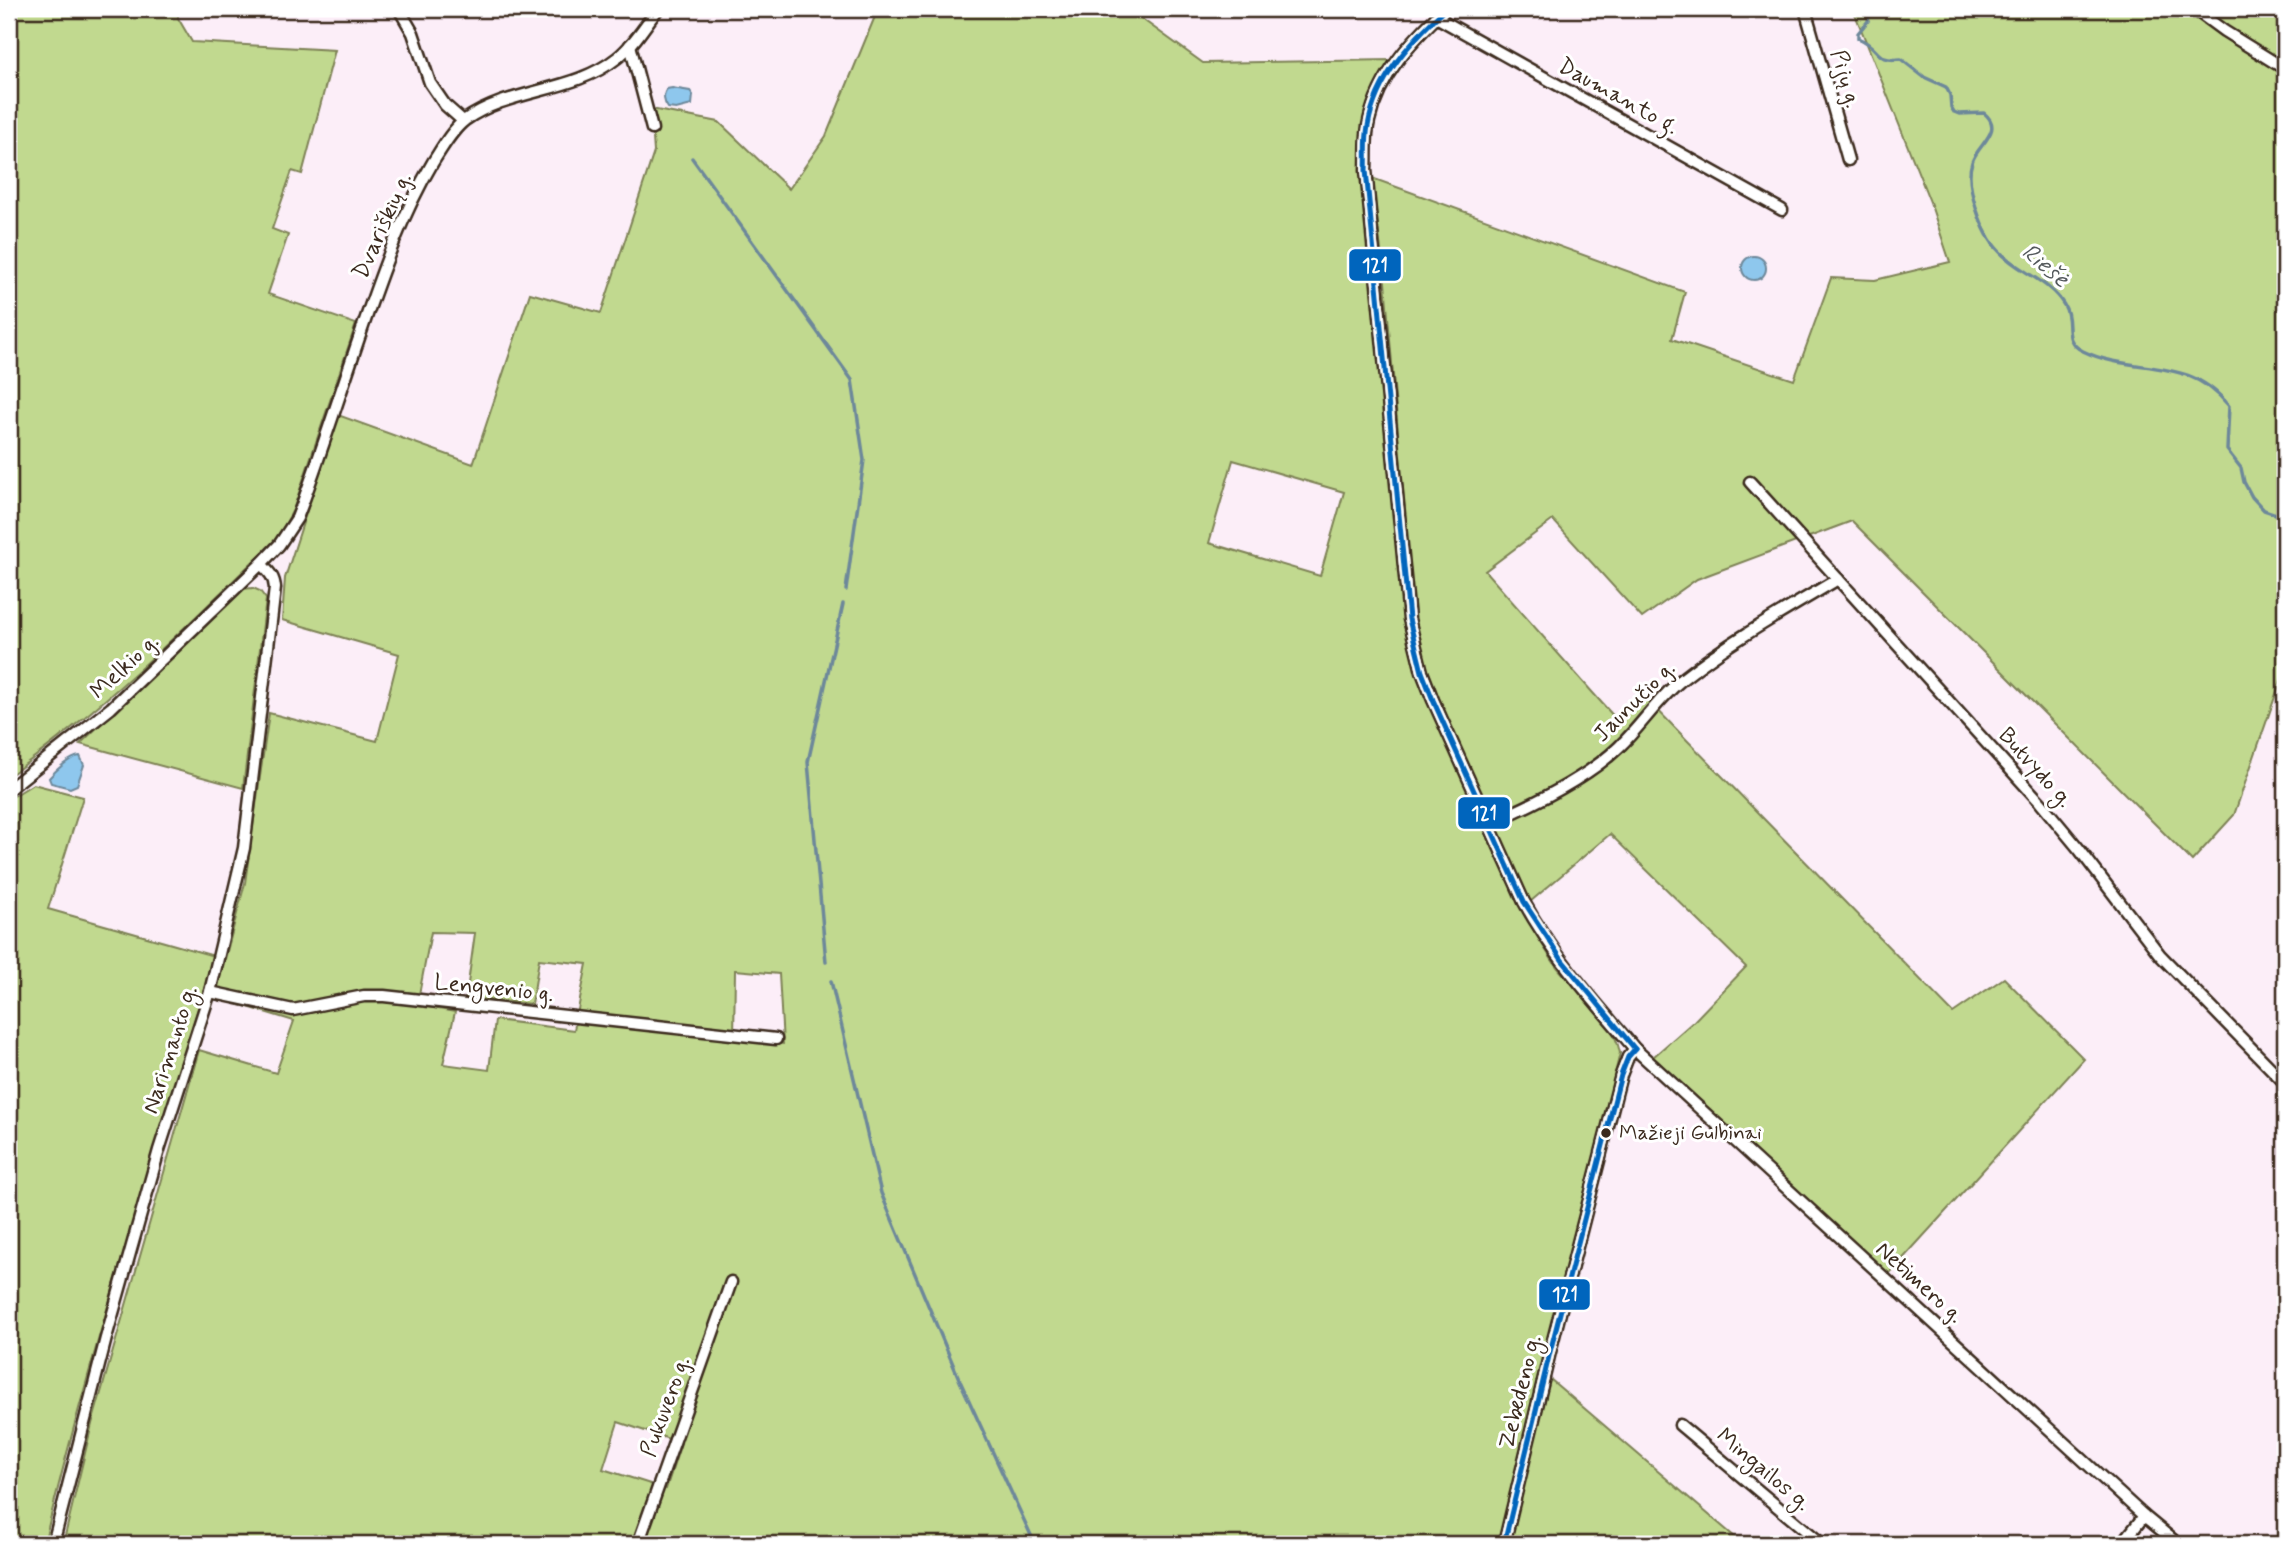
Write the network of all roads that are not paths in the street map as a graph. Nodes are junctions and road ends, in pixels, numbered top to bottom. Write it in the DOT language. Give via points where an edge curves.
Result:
graph roads {
  1 [pos="399,9"];
  2 [pos="658,9"];
  3 [pos="1445,9"];
  4 [pos="1805,9"];
  5 [pos="2194,9"];
  6 [pos="1436,18"];
  7 [pos="630,45"];
  8 [pos="2285,69"];
  9 [pos="463,121"];
  10 [pos="652,129"];
  11 [pos="1849,160"];
  12 [pos="1782,210"];
  13 [pos="1750,482"];
  14 [pos="261,564"];
  15 [pos="1838,579"];
  16 [pos="9,789"];
  17 [pos="1490,823"];
  18 [pos="210,992"];
  19 [pos="776,1039"];
  20 [pos="1635,1049"];
  21 [pos="2285,1083"];
  22 [pos="731,1282"];
  23 [pos="1680,1425"];
  24 [pos="2144,1516"];
  25 [pos="53,1544"];
  26 [pos="638,1544"];
  27 [pos="1504,1544"];
  28 [pos="1822,1544"];
  29 [pos="2122,1544"];
  30 [pos="2178,1544"];
  1 -- 9 [label="street" via="413,33 430,83"];
  2 -- 7 [label="street, Dvariškių g."];
  3 -- 6 [label="street, Netimero g."];
  4 -- 11 [label="street, Pijų g."];
  5 -- 8 [label="street"];
  6 -- 12 [label="street, Daumanto g."];
  6 -- 17 [label="street, Netimero g." via="1407,47 1375,100 1368,121 1366,170 1409,619 1433,700"];
  7 -- 9 [label="street, Dvariškių g." via="584,77 505,101"];
  7 -- 10 [label="street"];
  9 -- 14 [label="street, Dvariškių g." via="439,153 401,223 297,518"];
  13 -- 15 [label="street, Butvydo g."];
  14 -- 16 [label="street, Melkio g." via="111,708"];
  14 -- 18 [label="street, Narimanto g." via="275,579 275,588 244,848"];
  15 -- 17 [label="street, Jaunučio g." via="1684,677 1617,749 1580,777"];
  15 -- 21 [label="street, Butvydo g." via="2040,802 2160,956"];
  17 -- 20 [label="street, Netimero g." via="1542,934"];
  18 -- 19 [label="street, Lengvenio g." via="293,1010 384,996"];
  18 -- 25 [label="street, Narimanto g." via="159,1150"];
  20 -- 24 [label="street, Netimero g."];
  20 -- 27 [label="street, Zebedeno g." via="1621,1075"];
  22 -- 26 [label="street, Pukuvero g."];
  23 -- 28 [label="street, Mingailos g."];
  24 -- 29 [label="street"];
  24 -- 30 [label="street, Netimero g."];
}
